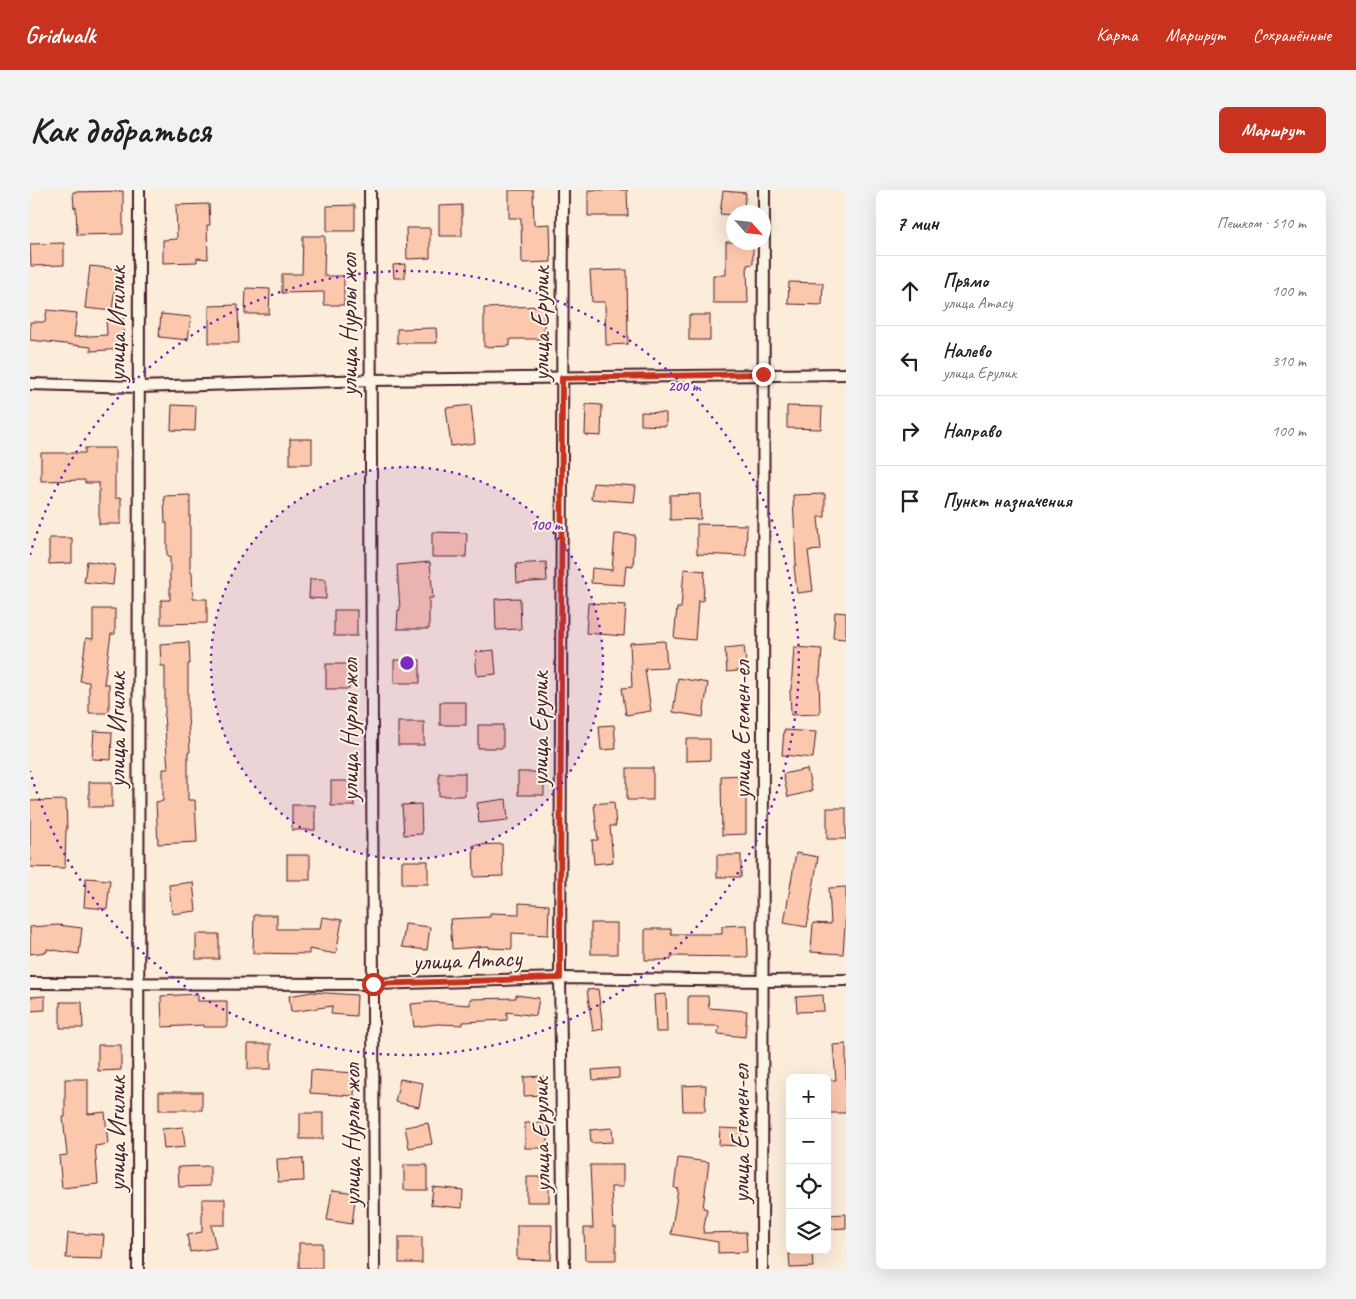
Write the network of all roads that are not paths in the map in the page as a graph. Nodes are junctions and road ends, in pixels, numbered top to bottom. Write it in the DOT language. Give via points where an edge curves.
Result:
graph roads {
  1 [pos="139,190"];
  2 [pos="370,190"];
  3 [pos="563,190"];
  4 [pos="764,190"];
  5 [pos="763,374"];
  6 [pos="846,374"];
  7 [pos="562,378"];
  8 [pos="370,380"];
  9 [pos="30,384"];
  10 [pos="138,387"];
  11 [pos="560,978"];
  12 [pos="846,980"];
  13 [pos="763,981"];
  14 [pos="139,982"];
  15 [pos="30,983"];
  16 [pos="373,984"];
  17 [pos="138,1269"];
  18 [pos="374,1269"];
  19 [pos="564,1269"];
  20 [pos="762,1269"];
  1 -- 10 [label="street, улица Игилик"];
  2 -- 8 [label="street, улица Нурлы жол"];
  3 -- 7 [label="street, улица Ерулик"];
  4 -- 5 [label="street, улица Егемен-ел"];
  5 -- 6 [label="street"];
  5 -- 7 [label="street"];
  5 -- 13 [label="street, улица Егемен-ел"];
  7 -- 8 [label="street"];
  7 -- 11 [label="street, улица Ерулик"];
  8 -- 10 [label="street"];
  8 -- 16 [label="street, улица Нурлы жол"];
  9 -- 10 [label="street"];
  10 -- 14 [label="street, улица Игилик"];
  11 -- 13 [label="street, улица Атасу"];
  11 -- 16 [label="street, улица Атасу"];
  11 -- 19 [label="street, улица Ерулик"];
  12 -- 13 [label="street, улица Атасу"];
  13 -- 20 [label="street, улица Егемен-ел"];
  14 -- 15 [label="street, улица Атасу"];
  14 -- 16 [label="street, улица Атасу"];
  14 -- 17 [label="street, улица Игилик"];
  16 -- 18 [label="street, улица Нурлы жол"];
}
